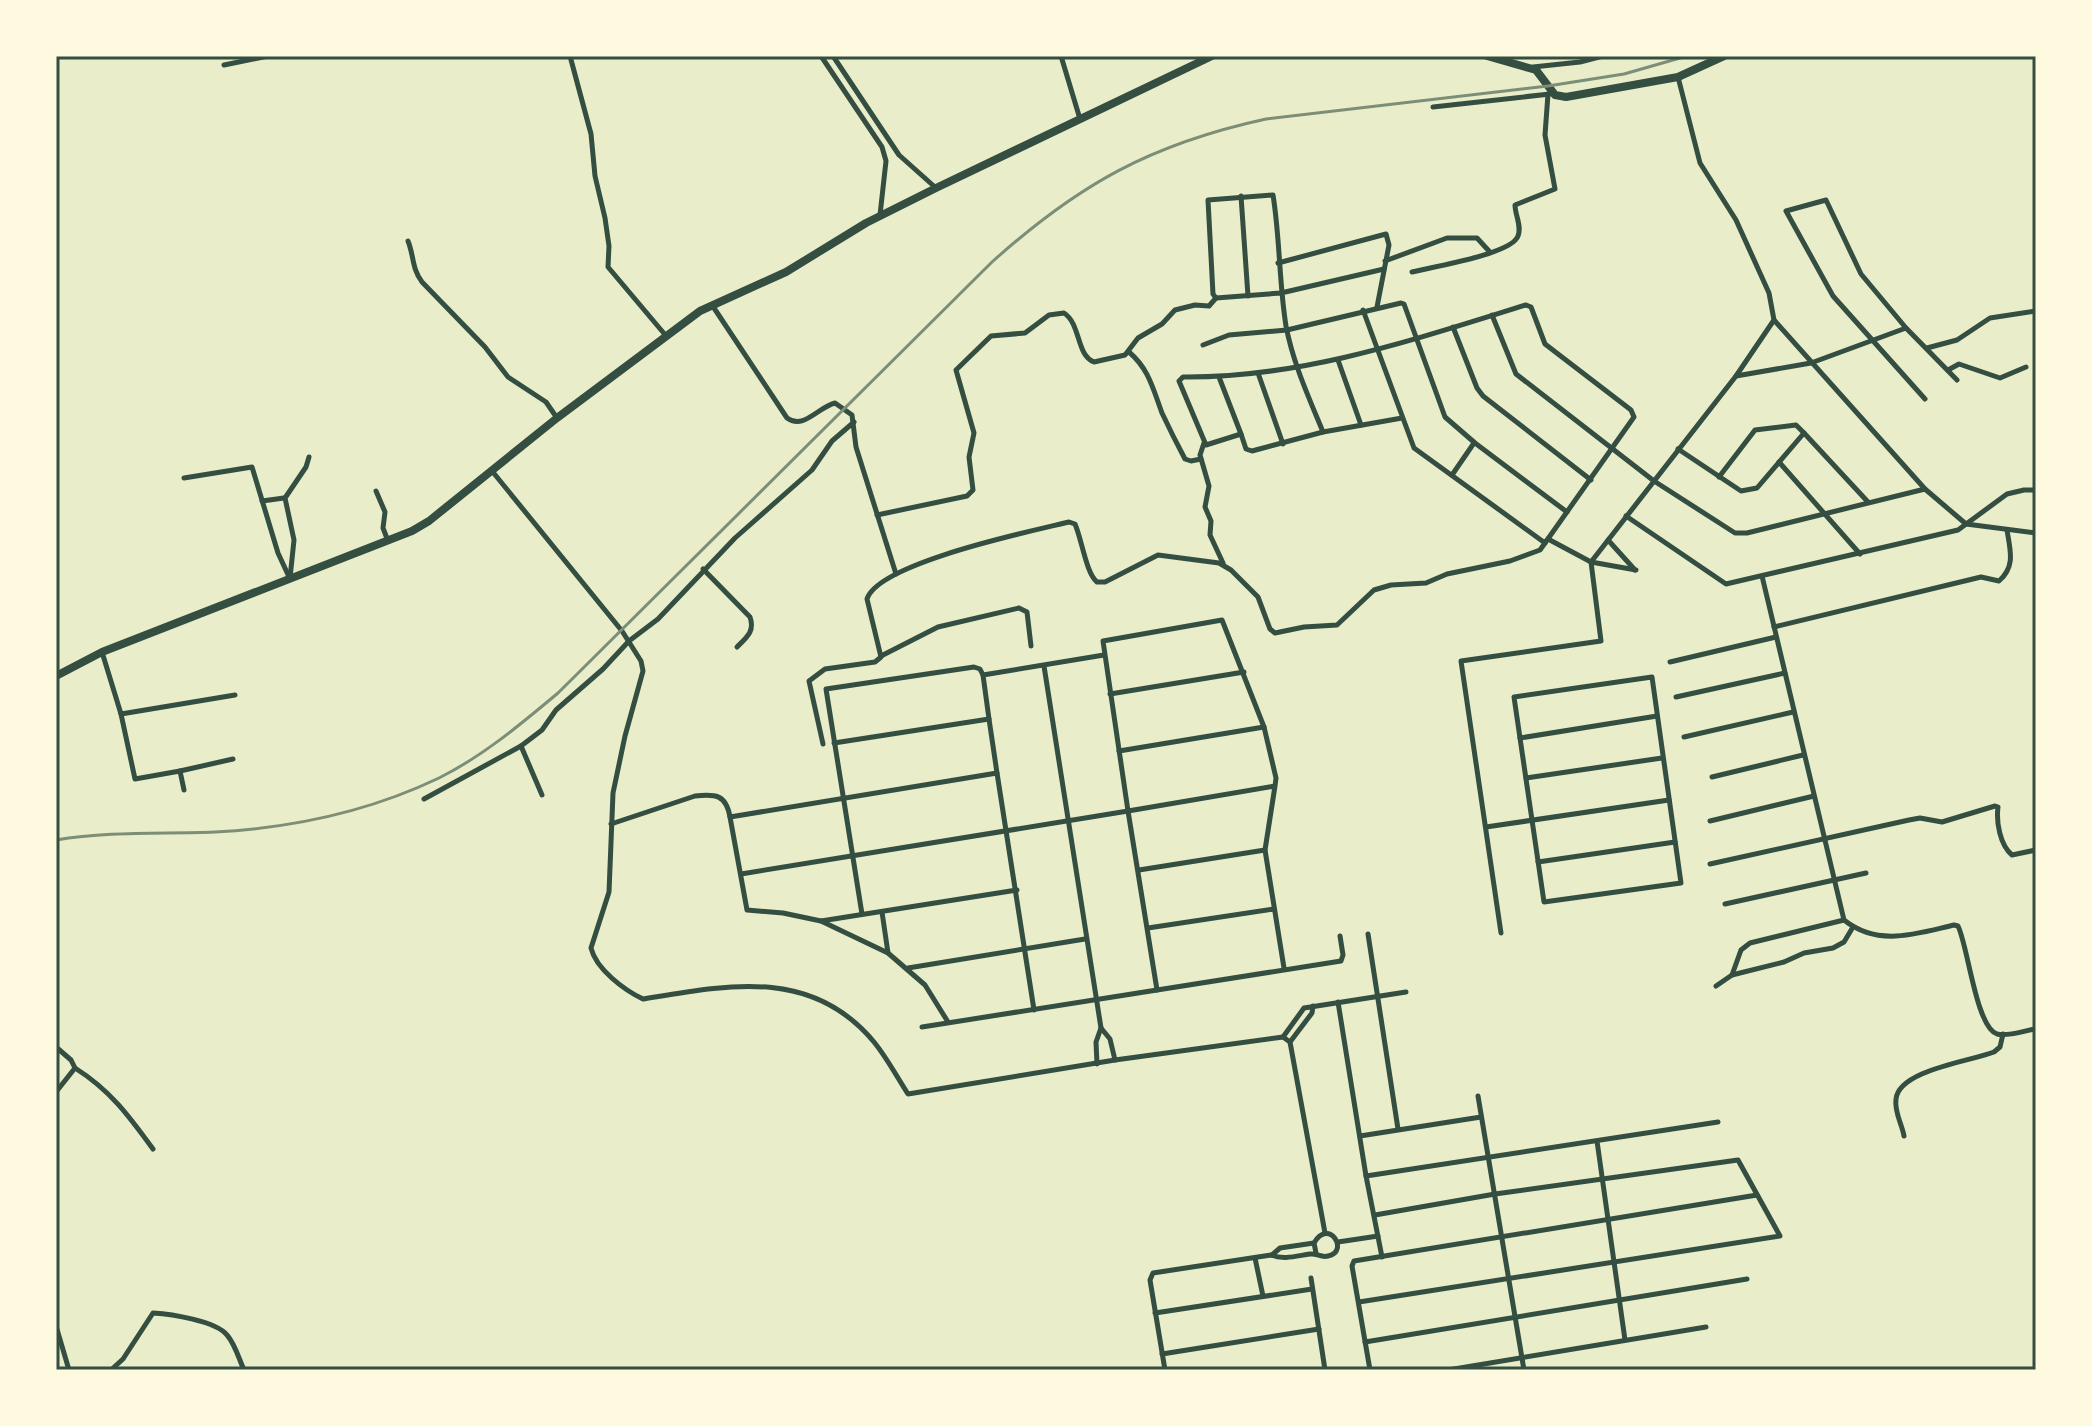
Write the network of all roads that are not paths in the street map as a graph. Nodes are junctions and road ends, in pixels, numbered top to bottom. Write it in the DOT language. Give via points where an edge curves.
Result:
graph roads {
  1 [pos="268,56"];
  2 [pos="570,56"];
  3 [pos="821,56"];
  4 [pos="833,56"];
  5 [pos="1061,56"];
  6 [pos="1212,56"];
  7 [pos="1487,56"];
  8 [pos="1603,56"];
  9 [pos="1724,56"];
  10 [pos="224,65"];
  11 [pos="1531,68"];
  12 [pos="1678,77"];
  13 [pos="1551,94"];
  14 [pos="1433,107"];
  15 [pos="1080,119"];
  16 [pos="899,155"];
  17 [pos="886,161"];
  18 [pos="936,188"];
  19 [pos="1241,196"];
  20 [pos="880,216"];
  21 [pos="408,241"];
  22 [pos="1489,251"];
  23 [pos="1385,261"];
  24 [pos="1278,263"];
  25 [pos="1384,269"];
  26 [pos="1412,272"];
  27 [pos="1281,293"];
  28 [pos="1248,296"];
  29 [pos="1216,298"];
  30 [pos="711,305"];
  31 [pos="1377,307"];
  32 [pos="1363,310"];
  33 [pos="2036,311"];
  34 [pos="1492,315"];
  35 [pos="1774,320"];
  36 [pos="1453,327"];
  37 [pos="1906,328"];
  38 [pos="1287,330"];
  39 [pos="667,338"];
  40 [pos="1416,338"];
  41 [pos="1873,340"];
  42 [pos="1203,345"];
  43 [pos="1926,348"];
  44 [pos="1376,351"];
  45 [pos="1129,352"];
  46 [pos="1338,360"];
  47 [pos="1811,363"];
  48 [pos="2026,367"];
  49 [pos="1297,369"];
  50 [pos="1948,370"];
  51 [pos="1258,373"];
  52 [pos="1736,376"];
  53 [pos="1219,377"];
  54 [pos="1957,380"];
  55 [pos="1925,399"];
  56 [pos="557,418"];
  57 [pos="1402,418"];
  58 [pos="854,422"];
  59 [pos="1361,425"];
  60 [pos="1323,432"];
  61 [pos="1804,433"];
  62 [pos="1241,434"];
  63 [pos="1204,443"];
  64 [pos="1475,443"];
  65 [pos="1283,444"];
  66 [pos="1613,448"];
  67 [pos="1678,449"];
  68 [pos="309,457"];
  69 [pos="1201,459"];
  70 [pos="1779,462"];
  71 [pos="492,471"];
  72 [pos="1452,475"];
  73 [pos="1719,477"];
  74 [pos="184,478"];
  75 [pos="1591,480"];
  76 [pos="1654,481"];
  77 [pos="1925,489"];
  78 [pos="2036,490"];
  79 [pos="376,491"];
  80 [pos="285,498"];
  81 [pos="262,501"];
  82 [pos="1869,503"];
  83 [pos="1567,512"];
  84 [pos="1825,513"];
  85 [pos="877,515"];
  86 [pos="1626,516"];
  87 [pos="1966,524"];
  88 [pos="2007,530"];
  89 [pos="2036,533"];
  90 [pos="1608,540"];
  91 [pos="388,541"];
  92 [pos="1547,541"];
  93 [pos="1860,554"];
  94 [pos="1591,562"];
  95 [pos="1223,564"];
  96 [pos="703,569"];
  97 [pos="896,575"];
  98 [pos="1762,576"];
  99 [pos="290,579"];
  100 [pos="1774,627"];
  101 [pos="1776,637"];
  102 [pos="629,641"];
  103 [pos="1031,646"];
  104 [pos="737,647"];
  105 [pos="102,652"];
  106 [pos="1104,655"];
  107 [pos="881,657"];
  108 [pos="1670,662"];
  109 [pos="1044,666"];
  110 [pos="1244,672"];
  111 [pos="1785,673"];
  112 [pos="983,675"];
  113 [pos="56,676"];
  114 [pos="1110,694"];
  115 [pos="235,695"];
  116 [pos="1676,697"];
  117 [pos="1793,712"];
  118 [pos="121,714"];
  119 [pos="1657,716"];
  120 [pos="989,719"];
  121 [pos="1264,727"];
  122 [pos="1684,737"];
  123 [pos="1520,738"];
  124 [pos="834,743"];
  125 [pos="823,744"];
  126 [pos="521,746"];
  127 [pos="1119,751"];
  128 [pos="1803,755"];
  129 [pos="1662,758"];
  130 [pos="233,759"];
  131 [pos="180,771"];
  132 [pos="997,773"];
  133 [pos="1712,777"];
  134 [pos="1526,778"];
  135 [pos="1275,786"];
  136 [pos="184,790"];
  137 [pos="542,795"];
  138 [pos="1814,796"];
  139 [pos="843,797"];
  140 [pos="424,799"];
  141 [pos="1669,800"];
  142 [pos="1128,811"];
  143 [pos="730,817"];
  144 [pos="1068,820"];
  145 [pos="1531,820"];
  146 [pos="1710,821"];
  147 [pos="611,824"];
  148 [pos="1486,827"];
  149 [pos="1008,830"];
  150 [pos="1824,838"];
  151 [pos="1675,842"];
  152 [pos="1265,850"];
  153 [pos="2036,850"];
  154 [pos="852,856"];
  155 [pos="1538,862"];
  156 [pos="1710,864"];
  157 [pos="1139,870"];
  158 [pos="1866,873"];
  159 [pos="741,874"];
  160 [pos="1834,879"];
  161 [pos="1017,890"];
  162 [pos="1725,904"];
  163 [pos="1274,909"];
  164 [pos="882,912"];
  165 [pos="862,914"];
  166 [pos="1844,920"];
  167 [pos="821,921"];
  168 [pos="1853,927"];
  169 [pos="1148,928"];
  170 [pos="1501,933"];
  171 [pos="1368,934"];
  172 [pos="1340,936"];
  173 [pos="1085,939"];
  174 [pos="1025,948"];
  175 [pos="888,953"];
  176 [pos="908,968"];
  177 [pos="1284,968"];
  178 [pos="1732,975"];
  179 [pos="1716,986"];
  180 [pos="1157,990"];
  181 [pos="1406,992"];
  182 [pos="1378,996"];
  183 [pos="1096,999"];
  184 [pos="1338,1002"];
  185 [pos="1313,1006"];
  186 [pos="1034,1010"];
  187 [pos="948,1022"];
  188 [pos="922,1027"];
  189 [pos="1101,1028"];
  190 [pos="2036,1029"];
  191 [pos="2003,1034"];
  192 [pos="1283,1037"];
  193 [pos="1290,1042"];
  194 [pos="56,1047"];
  195 [pos="1115,1060"];
  196 [pos="1097,1064"];
  197 [pos="75,1068"];
  198 [pos="56,1092"];
  199 [pos="1478,1096"];
  200 [pos="1481,1117"];
  201 [pos="1718,1122"];
  202 [pos="1398,1129"];
  203 [pos="1360,1136"];
  204 [pos="1904,1136"];
  205 [pos="1597,1141"];
  206 [pos="153,1149"];
  207 [pos="1489,1158"];
  208 [pos="1366,1176"];
  209 [pos="1603,1180"];
  210 [pos="1495,1194"];
  211 [pos="1757,1195"];
  212 [pos="1375,1215"];
  213 [pos="1608,1220"];
  214 [pos="1325,1233"];
  215 [pos="1378,1236"];
  216 [pos="1502,1237"];
  217 [pos="1338,1242"];
  218 [pos="1314,1243"];
  219 [pos="1316,1253"];
  220 [pos="1271,1255"];
  221 [pos="1382,1257"];
  222 [pos="1255,1258"];
  223 [pos="1614,1262"];
  224 [pos="1311,1278"];
  225 [pos="1509,1279"];
  226 [pos="1747,1279"];
  227 [pos="1312,1289"];
  228 [pos="1263,1296"];
  229 [pos="1619,1300"];
  230 [pos="1359,1302"];
  231 [pos="1155,1313"];
  232 [pos="1515,1317"];
  233 [pos="56,1326"];
  234 [pos="1706,1327"];
  235 [pos="1319,1329"];
  236 [pos="1625,1340"];
  237 [pos="1365,1342"];
  238 [pos="1162,1354"];
  239 [pos="1522,1358"];
  240 [pos="1325,1369"];
  241 [pos="69,1370"];
  242 [pos="111,1370"];
  243 [pos="244,1370"];
  244 [pos="1165,1370"];
  245 [pos="1317,1370"];
  246 [pos="1370,1370"];
  247 [pos="1448,1370"];
  248 [pos="1524,1370"];
  1 -- 10 [label="street"];
  2 -- 39 [label="street" via="591,134 608,267"];
  3 -- 17 [label="street"];
  4 -- 16 [label="street"];
  5 -- 15 [label="street"];
  6 -- 15 [label="main road"];
  7 -- 11 [label="main road"];
  8 -- 11 [label="street"];
  9 -- 12 [label="main road"];
  11 -- 13 [label="main road"];
  12 -- 13 [label="main road" via="1566,97"];
  12 -- 35 [label="street" via="1700,163 1743,235 1769,293"];
  13 -- 14 [label="street"];
  13 -- 22 [label="street" via="1545,135 1555,189 1518,202 1516,241"];
  15 -- 18 [label="main road"];
  16 -- 17 [label="street"];
  16 -- 18 [label="street"];
  17 -- 20 [label="street"];
  18 -- 20 [label="main road"];
  19 -- 24 [label="street" via="1273,195"];
  19 -- 28 [label="street"];
  19 -- 29 [label="street" via="1208,202"];
  20 -- 30 [label="main road" via="786,272"];
  21 -- 56 [label="street" via="422,282 508,377 546,402"];
  22 -- 23 [label="street" via="1477,238 1447,238"];
  22 -- 26 [label="street"];
  23 -- 24 [label="street" via="1388,236 1382,234"];
  23 -- 25 [label="street"];
  24 -- 27 [label="street"];
  25 -- 27 [label="street"];
  25 -- 31 [label="street"];
  27 -- 28 [label="street"];
  27 -- 38 [label="street"];
  28 -- 29 [label="street"];
  29 -- 45 [label="street" via="1209,306 1170,313"];
  30 -- 39 [label="main road"];
  30 -- 58 [label="street" via="787,418 801,422 835,403 850,412"];
  31 -- 32 [label="street"];
  31 -- 40 [label="street" via="1404,304"];
  32 -- 38 [label="street"];
  32 -- 44 [label="street"];
  33 -- 43 [label="street" via="1990,318 1957,340"];
  34 -- 36 [label="street"];
  34 -- 66 [label="street" via="1516,374"];
  34 -- 66 [label="street" via="1529,306 1545,344 1631,410 1634,417"];
  35 -- 47 [label="street"];
  35 -- 52 [label="street"];
  36 -- 40 [label="street"];
  36 -- 75 [label="street" via="1483,396"];
  37 -- 41 [label="street"];
  37 -- 41 [label="street" via="1861,274 1826,200 1786,211 1829,291"];
  37 -- 43 [label="street"];
  38 -- 42 [label="street" via="1229,335"];
  38 -- 49 [label="street"];
  39 -- 56 [label="main road"];
  40 -- 44 [label="street"];
  40 -- 64 [label="street" via="1445,417"];
  41 -- 47 [label="street"];
  41 -- 55 [label="street"];
  43 -- 50 [label="street"];
  44 -- 46 [label="street"];
  44 -- 57 [label="street"];
  45 -- 69 [label="street" via="1152,381 1185,459"];
  45 -- 85 [label="street" via="1091,362 1072,319 1059,313 1025,333 991,336 956,370 974,433 969,457 973,490 967,496"];
  46 -- 49 [label="street"];
  46 -- 59 [label="street"];
  47 -- 52 [label="street"];
  47 -- 77 [label="street"];
  48 -- 50 [label="street" via="2000,378 1959,364"];
  49 -- 51 [label="street"];
  49 -- 60 [label="street"];
  50 -- 54 [label="street"];
  51 -- 53 [label="street"];
  51 -- 65 [label="street"];
  52 -- 67 [label="street"];
  53 -- 62 [label="street"];
  53 -- 63 [label="street" via="1179,381"];
  56 -- 71 [label="main road"];
  57 -- 59 [label="street"];
  57 -- 72 [label="street" via="1414,448"];
  58 -- 85 [label="street" via="856,447"];
  58 -- 96 [label="street" via="832,441 812,470"];
  59 -- 60 [label="street"];
  60 -- 65 [label="street"];
  61 -- 70 [label="street"];
  61 -- 73 [label="street" via="1796,425 1755,430"];
  61 -- 82 [label="street"];
  62 -- 63 [label="street"];
  62 -- 65 [label="street" via="1249,451"];
  63 -- 69 [label="street"];
  64 -- 72 [label="street"];
  64 -- 83 [label="street"];
  66 -- 75 [label="street"];
  66 -- 76 [label="street"];
  67 -- 73 [label="street"];
  67 -- 76 [label="street"];
  68 -- 80 [label="street"];
  69 -- 95 [label="street" via="1209,486 1205,505 1210,533"];
  70 -- 73 [label="street" via="1752,491 1741,491"];
  70 -- 84 [label="street"];
  71 -- 91 [label="main road" via="429,521"];
  71 -- 102 [label="street"];
  72 -- 92 [label="street"];
  74 -- 81 [label="street" via="250,466"];
  75 -- 83 [label="street"];
  76 -- 84 [label="street" via="1740,534"];
  76 -- 86 [label="street"];
  77 -- 82 [label="street"];
  77 -- 87 [label="street"];
  78 -- 87 [label="street" via="2007,494"];
  79 -- 91 [label="street"];
  80 -- 81 [label="street"];
  80 -- 99 [label="street" via="294,540"];
  81 -- 99 [label="street"];
  82 -- 84 [label="street"];
  83 -- 92 [label="street"];
  84 -- 93 [label="street"];
  85 -- 97 [label="street"];
  86 -- 90 [label="street"];
  86 -- 98 [label="street" via="1726,584"];
  87 -- 88 [label="street"];
  87 -- 93 [label="street"];
  88 -- 89 [label="street"];
  88 -- 100 [label="street" via="2011,563 1999,581 1981,577"];
  90 -- 94 [label="street"];
  90 -- 94 [label="street" via="1636,570"];
  91 -- 99 [label="main road"];
  92 -- 94 [label="street"];
  92 -- 95 [label="street" via="1540,550 1510,561 1374,590 1337,625 1275,633 1258,597"];
  93 -- 98 [label="street"];
  94 -- 148 [label="street" via="1601,641 1461,661"];
  95 -- 97 [label="street" via="1162,554 1097,582 1090,576 1075,524 1069,522 964,548"];
  96 -- 102 [label="street" via="658,619"];
  96 -- 104 [label="street" via="750,617 751,633"];
  97 -- 107 [label="street" via="867,596"];
  98 -- 100 [label="street"];
  99 -- 105 [label="main road"];
  100 -- 101 [label="street"];
  101 -- 108 [label="street"];
  101 -- 111 [label="street"];
  102 -- 126 [label="street"];
  102 -- 147 [label="street" via="643,671 613,793"];
  103 -- 107 [label="street" via="1027,612 1019,608 938,627"];
  105 -- 113 [label="main road"];
  105 -- 118 [label="street"];
  106 -- 109 [label="street"];
  106 -- 110 [label="street" via="1106,639 1222,620"];
  106 -- 114 [label="street"];
  107 -- 125 [label="street" via="825,669 809,681"];
  109 -- 112 [label="street"];
  109 -- 144 [label="street"];
  110 -- 114 [label="street"];
  110 -- 121 [label="street"];
  111 -- 116 [label="street"];
  111 -- 117 [label="street"];
  112 -- 120 [label="street"];
  112 -- 124 [label="street" via="974,667 828,688"];
  114 -- 127 [label="street"];
  115 -- 118 [label="street"];
  117 -- 122 [label="street"];
  117 -- 128 [label="street"];
  118 -- 131 [label="street" via="135,779"];
  119 -- 123 [label="street"];
  119 -- 123 [label="street" via="1652,677 1514,697"];
  119 -- 129 [label="street"];
  120 -- 124 [label="street"];
  120 -- 132 [label="street"];
  121 -- 127 [label="street"];
  121 -- 135 [label="street"];
  123 -- 134 [label="street"];
  124 -- 139 [label="street"];
  126 -- 137 [label="street"];
  126 -- 140 [label="street"];
  127 -- 142 [label="street"];
  128 -- 133 [label="street"];
  128 -- 138 [label="street"];
  129 -- 134 [label="street"];
  129 -- 141 [label="street"];
  130 -- 131 [label="street"];
  131 -- 136 [label="street"];
  132 -- 139 [label="street"];
  132 -- 149 [label="street"];
  134 -- 145 [label="street"];
  135 -- 142 [label="street"];
  135 -- 152 [label="street"];
  138 -- 146 [label="street"];
  138 -- 150 [label="street"];
  139 -- 143 [label="street"];
  139 -- 154 [label="street"];
  141 -- 145 [label="street"];
  141 -- 151 [label="street"];
  142 -- 144 [label="street"];
  142 -- 157 [label="street"];
  143 -- 147 [label="street" via="728,804 709,795"];
  143 -- 159 [label="street"];
  144 -- 149 [label="street"];
  144 -- 173 [label="street"];
  145 -- 148 [label="street"];
  145 -- 155 [label="street"];
  147 -- 196 [label="street" via="609,892 591,948 603,969 631,994 643,999 758,985 797,991 826,1002 855,1023 908,1094"];
  148 -- 170 [label="street"];
  149 -- 154 [label="street"];
  149 -- 161 [label="street"];
  150 -- 153 [label="street" via="1909,820 1942,822 1995,806 2005,848 2010,853"];
  150 -- 156 [label="street"];
  150 -- 160 [label="street"];
  151 -- 155 [label="street"];
  151 -- 155 [label="street" via="1681,883 1544,902"];
  152 -- 157 [label="street"];
  152 -- 163 [label="street"];
  154 -- 159 [label="street"];
  154 -- 165 [label="street"];
  157 -- 169 [label="street"];
  158 -- 160 [label="street"];
  159 -- 167 [label="street" via="747,910"];
  160 -- 162 [label="street"];
  160 -- 166 [label="street"];
  161 -- 164 [label="street"];
  161 -- 174 [label="street"];
  163 -- 169 [label="street"];
  163 -- 177 [label="street"];
  164 -- 165 [label="street"];
  164 -- 175 [label="street"];
  165 -- 167 [label="street"];
  166 -- 168 [label="street"];
  166 -- 178 [label="street" via="1750,943 1741,950"];
  167 -- 175 [label="street"];
  168 -- 178 [label="street" via="1833,948"];
  168 -- 191 [label="street" via="1892,937 1958,926 1987,1023"];
  169 -- 180 [label="street"];
  171 -- 182 [label="street"];
  172 -- 177 [label="street" via="1341,961"];
  173 -- 174 [label="street"];
  173 -- 183 [label="street"];
  174 -- 176 [label="street"];
  174 -- 186 [label="street"];
  175 -- 176 [label="street"];
  176 -- 187 [label="street"];
  177 -- 180 [label="street"];
  178 -- 179 [label="street"];
  180 -- 183 [label="street"];
  181 -- 182 [label="street"];
  182 -- 184 [label="street"];
  182 -- 202 [label="street"];
  183 -- 186 [label="street"];
  183 -- 189 [label="street"];
  184 -- 185 [label="street"];
  184 -- 203 [label="street"];
  185 -- 192 [label="street" via="1304,1008"];
  185 -- 193 [label="street"];
  186 -- 187 [label="street"];
  187 -- 188 [label="street"];
  189 -- 195 [label="street"];
  189 -- 196 [label="street"];
  190 -- 191 [label="street"];
  191 -- 204 [label="street" via="1994,1052 1919,1074 1900,1089 1896,1105"];
  192 -- 193 [label="street"];
  192 -- 195 [label="street"];
  193 -- 214 [label="street"];
  194 -- 197 [label="street"];
  195 -- 196 [label="street"];
  197 -- 198 [label="street"];
  197 -- 206 [label="street" via="112,1096"];
  199 -- 200 [label="street"];
  200 -- 202 [label="street"];
  200 -- 207 [label="street"];
  201 -- 205 [label="street"];
  202 -- 203 [label="street"];
  203 -- 208 [label="street"];
  205 -- 207 [label="street"];
  205 -- 209 [label="street"];
  207 -- 208 [label="street"];
  207 -- 210 [label="street"];
  208 -- 212 [label="street"];
  209 -- 210 [label="street"];
  209 -- 211 [label="street" via="1738,1160"];
  209 -- 213 [label="street"];
  210 -- 212 [label="street"];
  210 -- 216 [label="street"];
  211 -- 213 [label="street"];
  211 -- 223 [label="street" via="1780,1236"];
  212 -- 215 [label="street"];
  213 -- 216 [label="street"];
  213 -- 223 [label="street"];
  214 -- 217 [label="street"];
  214 -- 218 [label="street"];
  215 -- 217 [label="street"];
  215 -- 221 [label="street"];
  216 -- 221 [label="street"];
  216 -- 225 [label="street"];
  217 -- 219 [label="street" via="1331,1256"];
  218 -- 219 [label="street"];
  218 -- 220 [label="street" via="1280,1248"];
  219 -- 220 [label="street" via="1281,1259"];
  220 -- 222 [label="street"];
  221 -- 230 [label="street" via="1352,1263"];
  222 -- 228 [label="street"];
  222 -- 231 [label="street" via="1153,1273"];
  223 -- 225 [label="street"];
  223 -- 229 [label="street"];
  224 -- 227 [label="street"];
  225 -- 230 [label="street"];
  225 -- 232 [label="street"];
  226 -- 229 [label="street"];
  227 -- 228 [label="street"];
  227 -- 235 [label="street"];
  228 -- 231 [label="street"];
  229 -- 232 [label="street"];
  229 -- 236 [label="street"];
  230 -- 237 [label="street"];
  231 -- 238 [label="street"];
  232 -- 237 [label="street"];
  232 -- 239 [label="street"];
  233 -- 241 [label="street"];
  234 -- 236 [label="street"];
  235 -- 238 [label="street"];
  235 -- 240 [label="street"];
  236 -- 239 [label="street"];
  237 -- 246 [label="street"];
  238 -- 244 [label="street"];
  239 -- 247 [label="street"];
  239 -- 248 [label="street"];
  240 -- 245 [label="street"];
  242 -- 243 [label="street" via="150,1314 158,1313 220,1328"];
}
